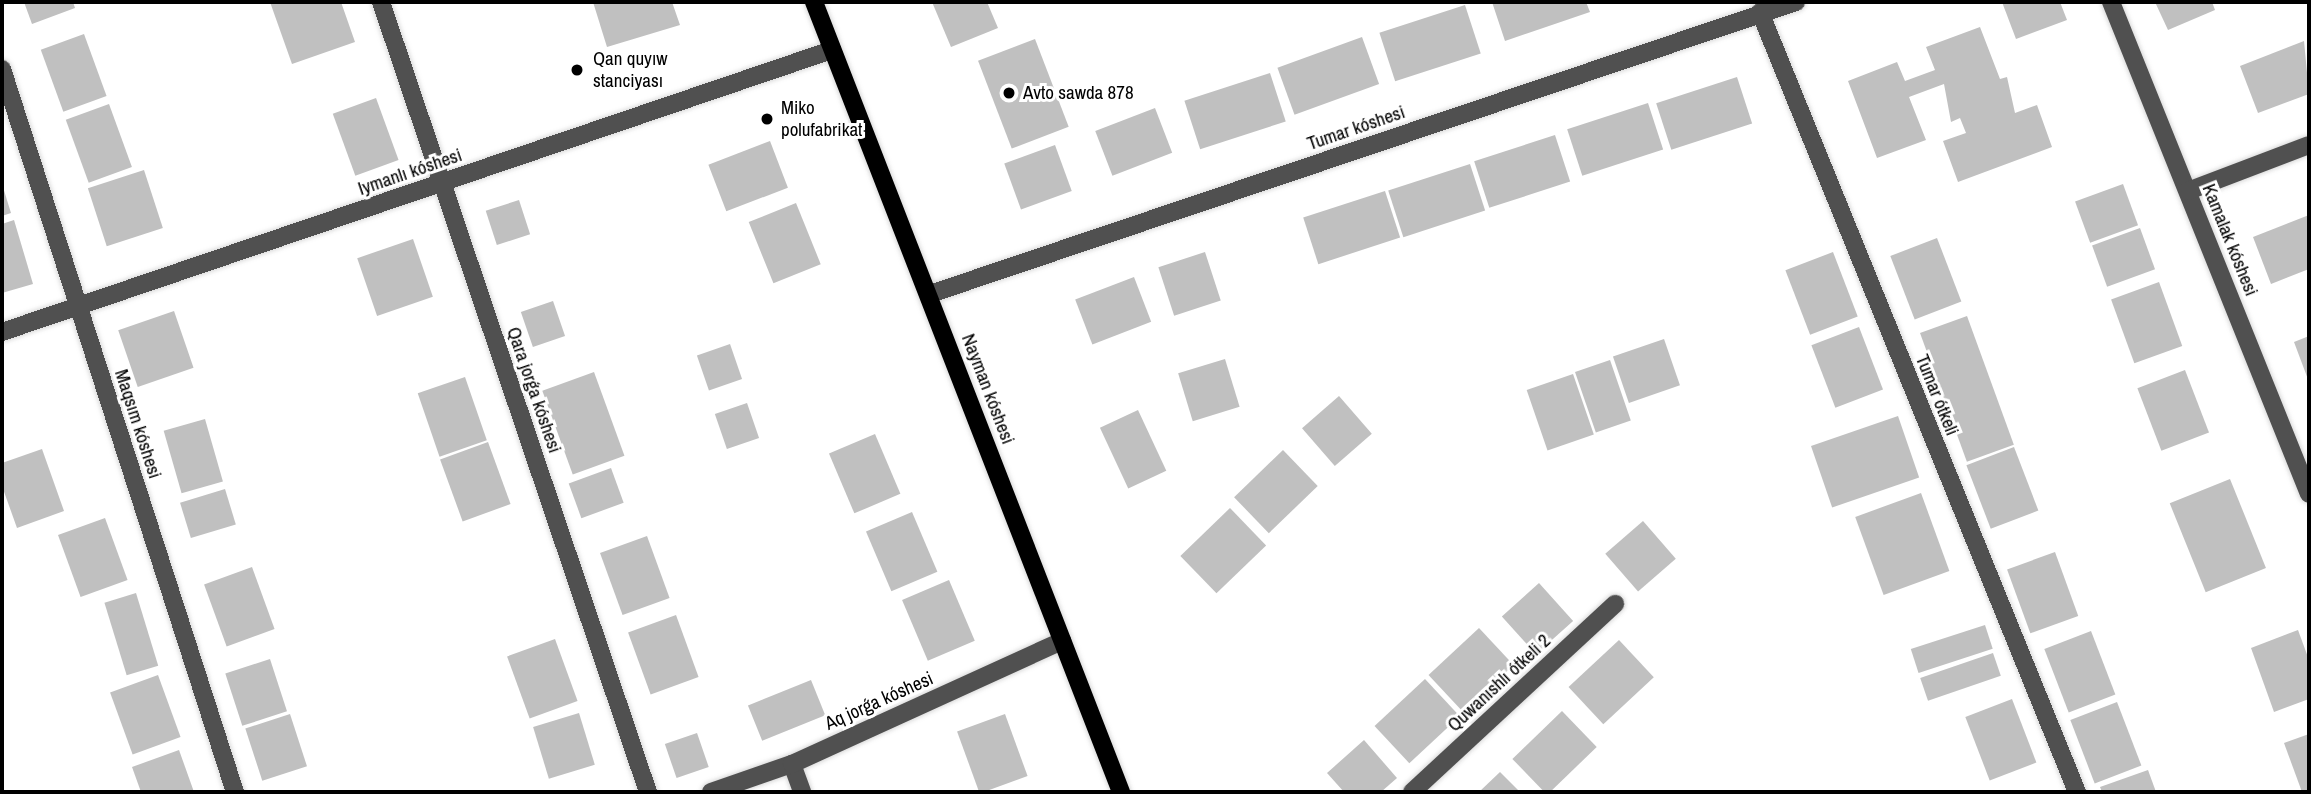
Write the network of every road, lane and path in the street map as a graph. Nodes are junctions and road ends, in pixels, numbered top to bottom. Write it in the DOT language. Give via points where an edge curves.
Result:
graph roads {
  1 [pos="381,2"];
  2 [pos="814,2"];
  3 [pos="1796,2"];
  4 [pos="2111,2"];
  5 [pos="1760,12"];
  6 [pos="832,50"];
  7 [pos="2,69"];
  8 [pos="2309,145"];
  9 [pos="442,184"];
  10 [pos="2188,191"];
  11 [pos="930,294"];
  12 [pos="78,307"];
  13 [pos="2,332"];
  14 [pos="2309,494"];
  15 [pos="1615,604"];
  16 [pos="1062,641"];
  17 [pos="792,764"];
  18 [pos="234,792"];
  19 [pos="648,792"];
  20 [pos="711,792"];
  21 [pos="802,792"];
  22 [pos="1121,792"];
  23 [pos="1412,792"];
  24 [pos="2077,792"];
  1 -- 9 [label="street, Qara jorǵa kóshesi"];
  2 -- 6 [label="main road, Nayman kóshesi"];
  3 -- 5 [label="street, Tumar kóshesi"];
  4 -- 10 [label="street, Kamalak kóshesi"];
  5 -- 11 [label="street, Tumar kóshesi"];
  5 -- 24 [label="street, Tumar ótkeli"];
  6 -- 9 [label="street, Iymanlı kóshesi"];
  6 -- 11 [label="main road, Nayman kóshesi"];
  7 -- 12 [label="street, Maqsım kóshesi"];
  8 -- 10 [label="street"];
  9 -- 12 [label="street, Iymanlı kóshesi"];
  9 -- 19 [label="street, Qara jorǵa kóshesi"];
  10 -- 14 [label="street, Kamalak kóshesi"];
  11 -- 16 [label="main road, Nayman kóshesi"];
  12 -- 13 [label="street, Iymanlı kóshesi"];
  12 -- 18 [label="street, Maqsım kóshesi"];
  15 -- 23 [label="street, Quwanıshlı ótkeli 2"];
  16 -- 17 [label="street, Aq jorǵa kóshesi"];
  16 -- 22 [label="main road, Nayman kóshesi"];
  17 -- 20 [label="street, Aq jorǵa kóshesi"];
  17 -- 21 [label="street"];
}
